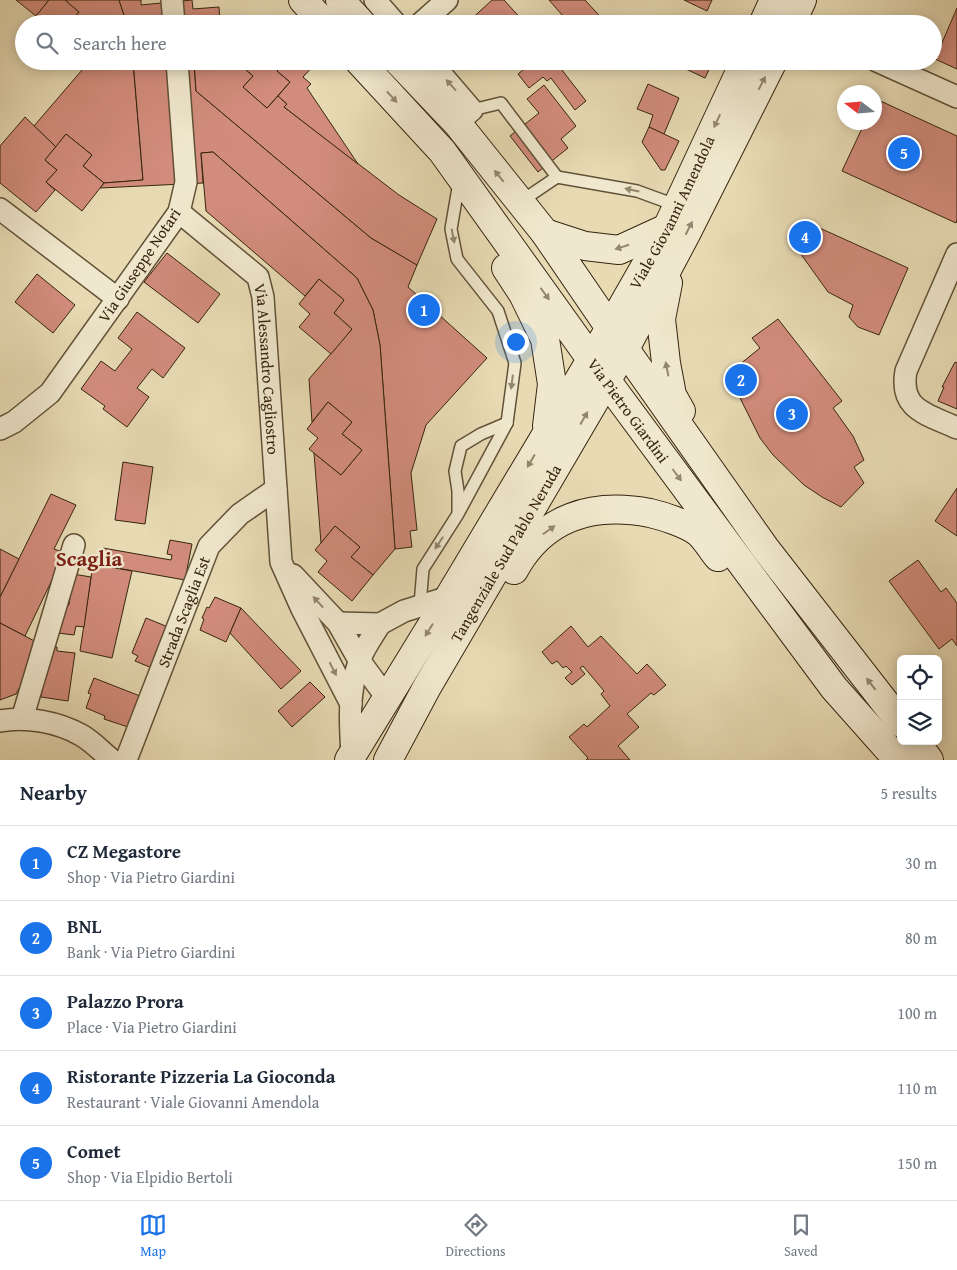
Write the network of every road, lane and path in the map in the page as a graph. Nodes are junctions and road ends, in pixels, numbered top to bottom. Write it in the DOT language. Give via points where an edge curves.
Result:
graph roads {
  1 [pos="172,0"];
  2 [pos="303,0"];
  3 [pos="340,0"];
  4 [pos="375,0"];
  5 [pos="447,0"];
  6 [pos="774,0"];
  7 [pos="802,0"];
  8 [pos="173,15"];
  9 [pos="317,15"];
  10 [pos="354,15"];
  11 [pos="388,15"];
  12 [pos="430,15"];
  13 [pos="767,15"];
  14 [pos="795,15"];
  15 [pos="178,70"];
  16 [pos="367,70"];
  17 [pos="409,70"];
  18 [pos="436,70"];
  19 [pos="741,70"];
  20 [pos="768,70"];
  21 [pos="897,70"];
  22 [pos="957,97"];
  23 [pos="465,116"];
  24 [pos="442,150"];
  25 [pos="557,177"];
  26 [pos="458,188"];
  27 [pos="520,202"];
  28 [pos="0,209"];
  29 [pos="179,212"];
  30 [pos="672,217"];
  31 [pos="545,233"];
  32 [pos="676,253"];
  33 [pos="957,254"];
  34 [pos="118,299"];
  35 [pos="617,338"];
  36 [pos="599,370"];
  37 [pos="507,423"];
  38 [pos="957,428"];
  39 [pos="0,429"];
  40 [pos="546,438"];
  41 [pos="276,489"];
  42 [pos="458,514"];
  43 [pos="74,545"];
  44 [pos="765,548"];
  45 [pos="281,562"];
  46 [pos="449,597"];
  47 [pos="420,605"];
  48 [pos="338,623"];
  49 [pos="380,624"];
  50 [pos="359,660"];
  51 [pos="427,687"];
  52 [pos="834,688"];
  53 [pos="387,698"];
  54 [pos="351,704"];
  55 [pos="897,718"];
  56 [pos="22,719"];
  57 [pos="0,720"];
  58 [pos="918,745"];
  59 [pos="358,758"];
  60 [pos="112,760"];
  61 [pos="126,760"];
  62 [pos="388,760"];
  63 [pos="898,760"];
  64 [pos="929,760"];
  1 -- 8 [label="street"];
  2 -- 9 [label="main road"];
  3 -- 10 [label="main road"];
  4 -- 11 [label="street"];
  5 -- 12 [label="street"];
  6 -- 13 [label="main road"];
  7 -- 14 [label="main road"];
  15 -- 29 [label="street, Via Giuseppe Notari" via="186,182"];
  16 -- 24 [label="main road, Via Pietro Giardini, one-way"];
  17 -- 23 [label="main road, Via Pietro Giardini"];
  23 -- 18 [label="street, one-way"];
  19 -- 30 [label="main road, Viale Giovanni Amendola, one-way"];
  32 -- 20 [label="main road, Viale Giovanni Amendola, one-way"];
  21 -- 22 [label="street"];
  23 -- 25 [label="lane" via="501,103"];
  27 -- 23 [label="main road, Via Pietro Giardini, one-way"];
  24 -- 26 [label="main road"];
  24 -- 36 [label="main road, Via Pietro Giardini, one-way"];
  25 -- 27 [label="lane"];
  30 -- 25 [label="lane, one-way" via="637,191"];
  26 -- 37 [label="lane, one-way" via="451,229 457,259 498,311 515,363"];
  26 -- 40 [label="main road" via="523,294 545,339 552,384"];
  27 -- 31 [label="main road, Via Pietro Giardini"];
  28 -- 34 [label="street"];
  29 -- 34 [label="street, Via Giuseppe Notari"];
  29 -- 41 [label="street, Via Alessandro Cagliostro" via="258,277 263,297"];
  30 -- 31 [label="main road, one-way" via="619,250 585,246"];
  30 -- 35 [label="main road, Viale Giovanni Amendola"];
  31 -- 35 [label="main road, Via Pietro Giardini"];
  32 -- 35 [label="main road, Viale Giovanni Amendola"];
  44 -- 32 [label="main road, one-way" via="737,493 698,443 672,395 661,318"];
  33 -- 38 [label="street" via="906,371 904,383 911,404"];
  34 -- 39 [label="street, Via Giuseppe Notari" via="50,393"];
  35 -- 36 [label="main road, Tangenziale Sud Pablo Neruda"];
  35 -- 44 [label="main road, Via Pietro Giardini"];
  36 -- 40 [label="main road, Tangenziale Sud Pablo Neruda"];
  51 -- 36 [label="main road, Tangenziale Sud Pablo Neruda, one-way"];
  36 -- 52 [label="main road, Via Pietro Giardini, one-way"];
  37 -- 42 [label="lane"];
  37 -- 42 [label="lane" via="461,446 455,470"];
  40 -- 46 [label="main road, Tangenziale Sud Pablo Neruda, one-way"];
  41 -- 45 [label="street, Via Alessandro Cagliostro"];
  41 -- 61 [label="street, Strada Scaglia Est" via="240,514 209,546"];
  42 -- 47 [label="lane, one-way" via="423,569"];
  43 -- 56 [label="street"];
  55 -- 44 [label="main road, Via Pietro Giardini, one-way"];
  48 -- 45 [label="street, one-way"];
  45 -- 54 [label="street, Via Alessandro Cagliostro, one-way"];
  46 -- 47 [label="street"];
  46 -- 53 [label="main road, Tangenziale Sud Pablo Neruda, one-way"];
  47 -- 49 [label="street"];
  48 -- 49 [label="street"];
  48 -- 50 [label="street"];
  49 -- 50 [label="street, Via Alessandro Cagliostro"];
  50 -- 53 [label="street"];
  50 -- 54 [label="street, Via Alessandro Cagliostro"];
  51 -- 52 [label="main road, one-way" via="444,685 459,670 522,554 535,540 568,518 613,509 665,516 699,533 792,652"];
  51 -- 62 [label="main road, Tangenziale Sud Pablo Neruda"];
  52 -- 63 [label="main road, Via Pietro Giardini"];
  53 -- 59 [label="main road" via="391,724 386,738"];
  54 -- 59 [label="street, Via Alessandro Cagliostro"];
  56 -- 57 [label="street"];
  56 -- 60 [label="street" via="61,726 82,735"];
  58 -- 64 [label="main road"];
}
